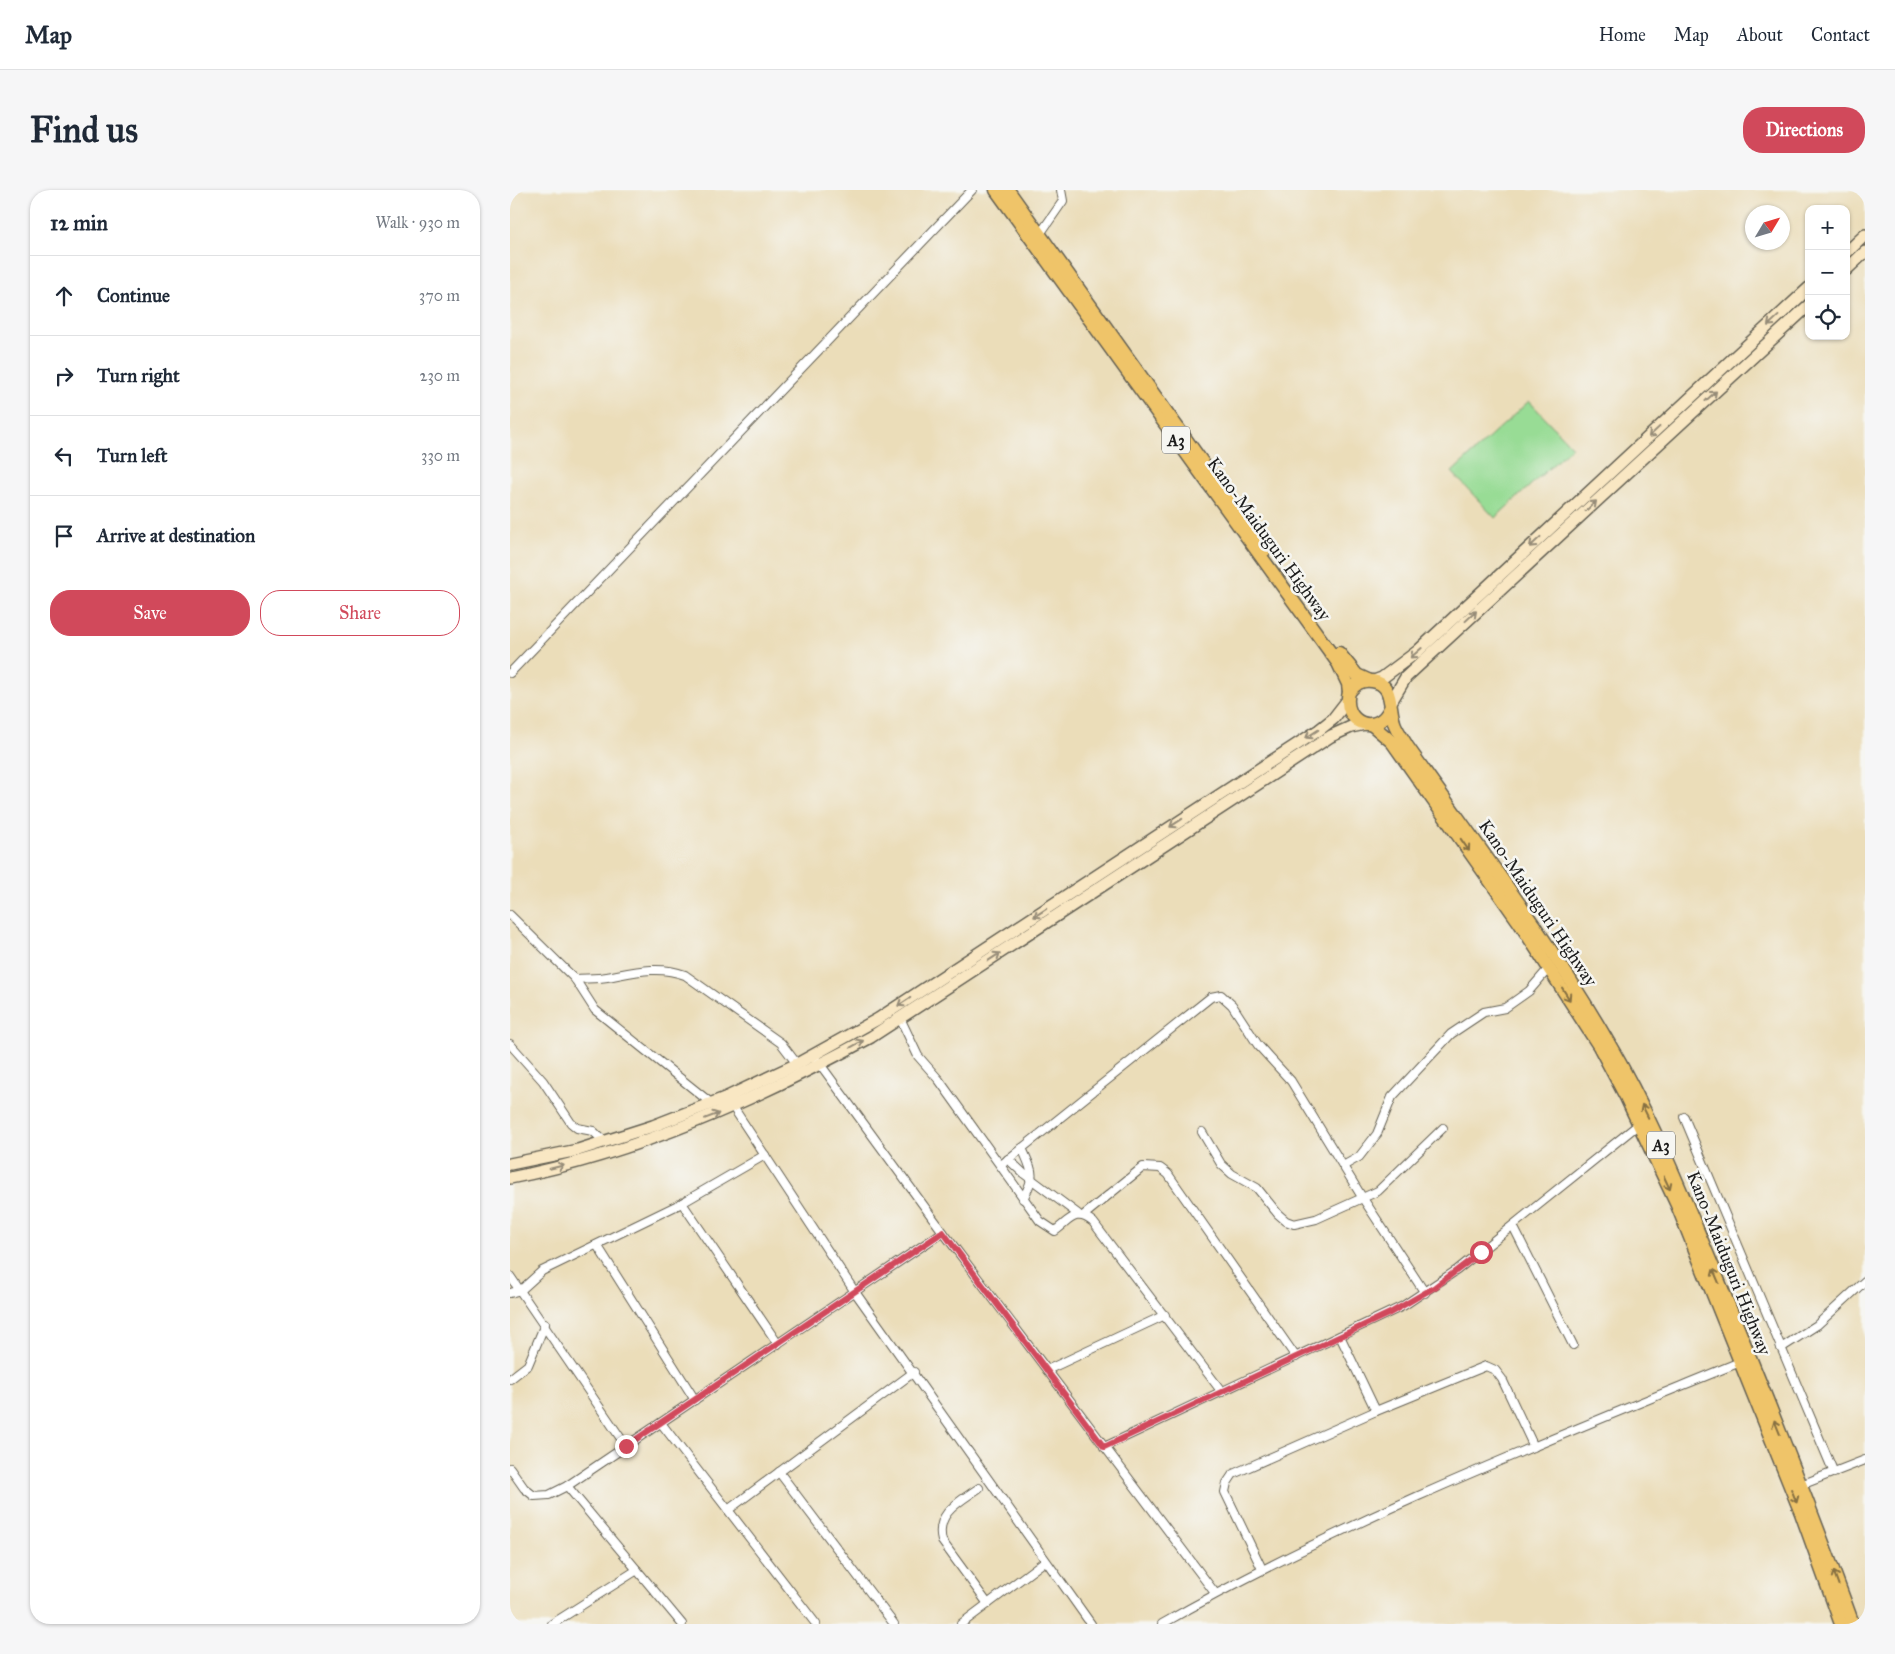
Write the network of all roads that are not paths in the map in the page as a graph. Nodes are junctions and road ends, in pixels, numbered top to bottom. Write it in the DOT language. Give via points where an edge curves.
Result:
graph roads {
  1 [pos="972,190"];
  2 [pos="996,190"];
  3 [pos="1008,190"];
  4 [pos="1061,190"];
  5 [pos="1040,234"];
  6 [pos="1865,236"];
  7 [pos="1849,250"];
  8 [pos="1865,252"];
  9 [pos="1850,266"];
  10 [pos="1805,292"];
  11 [pos="1805,309"];
  12 [pos="510,673"];
  13 [pos="1371,681"];
  14 [pos="1348,697"];
  15 [pos="1390,705"];
  16 [pos="1368,724"];
  17 [pos="510,915"];
  18 [pos="1549,968"];
  19 [pos="575,979"];
  20 [pos="900,1018"];
  21 [pos="510,1044"];
  22 [pos="817,1060"];
  23 [pos="797,1064"];
  24 [pos="711,1103"];
  25 [pos="733,1107"];
  26 [pos="1684,1117"];
  27 [pos="1639,1124"];
  28 [pos="1443,1128"];
  29 [pos="1202,1132"];
  30 [pos="605,1142"];
  31 [pos="1022,1148"];
  32 [pos="765,1155"];
  33 [pos="1008,1159"];
  34 [pos="510,1164"];
  35 [pos="1001,1165"];
  36 [pos="1343,1166"];
  37 [pos="510,1178"];
  38 [pos="1032,1180"];
  39 [pos="1362,1197"];
  40 [pos="1023,1199"];
  41 [pos="682,1204"];
  42 [pos="1081,1214"];
  43 [pos="1513,1226"];
  44 [pos="943,1232"];
  45 [pos="597,1245"];
  46 [pos="510,1276"];
  47 [pos="1865,1281"];
  48 [pos="521,1290"];
  49 [pos="855,1292"];
  50 [pos="510,1293"];
  51 [pos="1425,1293"];
  52 [pos="1165,1315"];
  53 [pos="1730,1323"];
  54 [pos="545,1324"];
  55 [pos="1340,1336"];
  56 [pos="778,1344"];
  57 [pos="1573,1345"];
  58 [pos="1781,1348"];
  59 [pos="1296,1357"];
  60 [pos="1740,1362"];
  61 [pos="1047,1370"];
  62 [pos="914,1372"];
  63 [pos="510,1380"];
  64 [pos="1222,1392"];
  65 [pos="695,1400"];
  66 [pos="1376,1411"];
  67 [pos="661,1423"];
  68 [pos="626,1446"];
  69 [pos="1104,1447"];
  70 [pos="1534,1447"];
  71 [pos="1865,1460"];
  72 [pos="510,1468"];
  73 [pos="779,1472"];
  74 [pos="1834,1473"];
  75 [pos="1801,1485"];
  76 [pos="567,1486"];
  77 [pos="979,1488"];
  78 [pos="728,1510"];
  79 [pos="1046,1561"];
  80 [pos="1262,1569"];
  81 [pos="637,1570"];
  82 [pos="1215,1594"];
  83 [pos="988,1604"];
  84 [pos="970,1621"];
  85 [pos="552,1624"];
  86 [pos="682,1624"];
  87 [pos="816,1624"];
  88 [pos="894,1624"];
  89 [pos="960,1624"];
  90 [pos="1091,1624"];
  91 [pos="1162,1624"];
  92 [pos="1841,1624"];
  93 [pos="1853,1624"];
  1 -- 12 [label="street"];
  2 -- 14 [label="highway, Kano-Maiduguri Highway / A3" via="1338,664 1348,684"];
  3 -- 5 [label="highway, Kano-Maiduguri Highway / A3"];
  4 -- 5 [label="street" via="1063,201"];
  5 -- 13 [label="highway, Kano-Maiduguri Highway / A3" via="1338,652 1357,674"];
  6 -- 7 [label="main road"];
  8 -- 9 [label="main road"];
  10 -- 13 [label="main road, one-way" via="1418,651 1382,678"];
  15 -- 11 [label="main road, one-way" via="1406,677"];
  13 -- 14 [label="highway" via="1360,682"];
  13 -- 15 [label="highway, A3" via="1384,687"];
  14 -- 16 [label="highway, A3" via="1350,713"];
  14 -- 22 [label="main road, one-way" via="1333,719 1319,730"];
  15 -- 16 [label="highway" via="1383,719"];
  53 -- 15 [label="highway, Kano-Maiduguri Highway / A3, one-way" via="1659,1140 1608,1041 1529,916 1407,746 1395,726"];
  16 -- 18 [label="highway, Kano-Maiduguri Highway / A3, one-way" via="1392,742"];
  20 -- 16 [label="main road, one-way" via="1331,736"];
  17 -- 19 [label="street"];
  18 -- 27 [label="highway, Kano-Maiduguri Highway / A3, one-way" via="1598,1046"];
  18 -- 36 [label="street" via="1529,991 1505,1008 1484,1012 1451,1034 1392,1096 1377,1134 1359,1156"];
  19 -- 23 [label="street" via="646,969 669,970 685,975 781,1043"];
  19 -- 24 [label="street" via="595,1010"];
  22 -- 20 [label="main road, one-way"];
  20 -- 35 [label="street" via="918,1056"];
  21 -- 30 [label="street" via="543,1082 571,1123 577,1128 593,1131"];
  22 -- 23 [label="main road"];
  22 -- 25 [label="main road"];
  22 -- 44 [label="street"];
  23 -- 24 [label="main road"];
  24 -- 30 [label="main road"];
  25 -- 32 [label="street"];
  37 -- 25 [label="main road, one-way" via="584,1161"];
  26 -- 58 [label="street"];
  27 -- 43 [label="street"];
  27 -- 53 [label="highway, Kano-Maiduguri Highway / A3, one-way"];
  28 -- 39 [label="street" via="1378,1191"];
  29 -- 39 [label="street" via="1221,1164 1257,1188 1286,1221 1294,1224 1316,1219"];
  30 -- 34 [label="main road"];
  31 -- 33 [label="street"];
  31 -- 36 [label="street" via="1211,997 1221,995 1232,1005 1258,1045 1291,1081"];
  31 -- 38 [label="street" via="1032,1171"];
  32 -- 41 [label="street"];
  32 -- 49 [label="street"];
  33 -- 35 [label="street"];
  33 -- 38 [label="street"];
  35 -- 40 [label="street"];
  36 -- 39 [label="street"];
  38 -- 40 [label="street"];
  38 -- 42 [label="street"];
  39 -- 51 [label="street"];
  40 -- 42 [label="street" via="1040,1221 1055,1230"];
  41 -- 45 [label="street"];
  41 -- 56 [label="street"];
  42 -- 52 [label="street" via="1101,1230"];
  42 -- 59 [label="street" via="1143,1167 1160,1168 1168,1174"];
  43 -- 51 [label="street"];
  43 -- 57 [label="street"];
  44 -- 49 [label="street"];
  44 -- 61 [label="street"];
  45 -- 48 [label="street" via="542,1271"];
  45 -- 65 [label="street"];
  46 -- 48 [label="street"];
  47 -- 58 [label="street" via="1817,1325"];
  48 -- 50 [label="street"];
  48 -- 54 [label="street"];
  49 -- 56 [label="street"];
  49 -- 62 [label="street"];
  51 -- 55 [label="street"];
  52 -- 61 [label="street"];
  52 -- 64 [label="street"];
  53 -- 60 [label="highway, Kano-Maiduguri Highway / A3"];
  75 -- 53 [label="highway, Kano-Maiduguri Highway / A3, one-way"];
  54 -- 63 [label="street" via="528,1366"];
  54 -- 68 [label="street"];
  55 -- 59 [label="street"];
  55 -- 66 [label="street"];
  56 -- 65 [label="street"];
  58 -- 74 [label="street"];
  59 -- 64 [label="street"];
  60 -- 70 [label="street"];
  60 -- 92 [label="highway, Kano-Maiduguri Highway / A3, one-way"];
  61 -- 69 [label="street"];
  62 -- 73 [label="street"];
  62 -- 79 [label="street"];
  64 -- 69 [label="street"];
  65 -- 67 [label="street"];
  66 -- 70 [label="street" via="1486,1366 1502,1379"];
  66 -- 80 [label="street" via="1233,1474 1225,1492"];
  67 -- 68 [label="street"];
  67 -- 78 [label="street"];
  68 -- 76 [label="street"];
  69 -- 82 [label="street"];
  70 -- 80 [label="street" via="1410,1499"];
  71 -- 74 [label="street"];
  72 -- 76 [label="street" via="534,1496 549,1495"];
  73 -- 78 [label="street"];
  73 -- 88 [label="street"];
  74 -- 75 [label="street"];
  93 -- 75 [label="highway, Kano-Maiduguri Highway / A3, one-way"];
  76 -- 81 [label="street"];
  77 -- 83 [label="street" via="946,1512 940,1531 942,1541"];
  78 -- 87 [label="street"];
  79 -- 83 [label="street"];
  79 -- 90 [label="street"];
  80 -- 82 [label="street"];
  81 -- 85 [label="street"];
  81 -- 86 [label="street"];
  82 -- 91 [label="street"];
  83 -- 84 [label="street"];
  84 -- 89 [label="street"];
}
